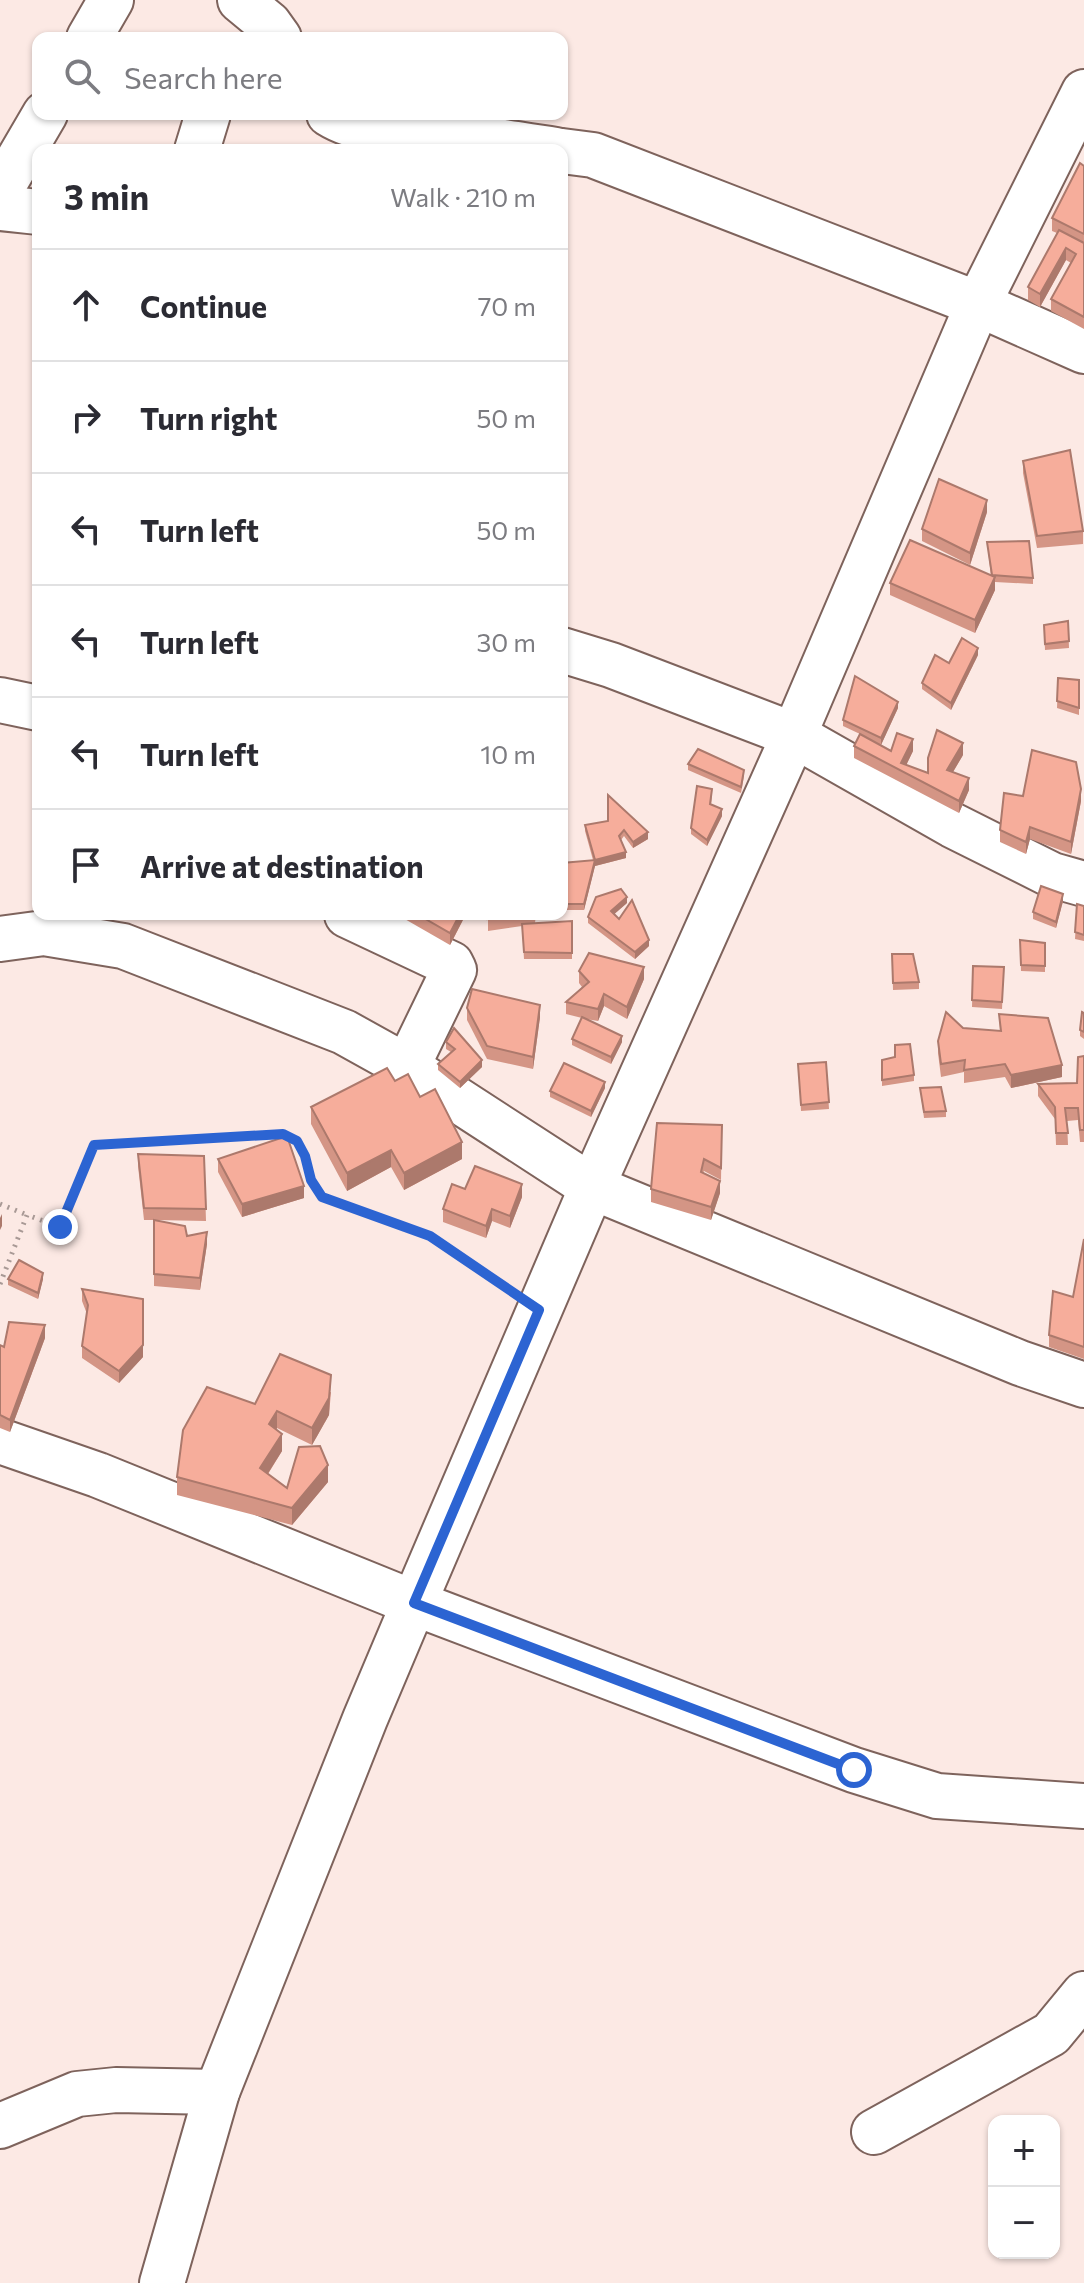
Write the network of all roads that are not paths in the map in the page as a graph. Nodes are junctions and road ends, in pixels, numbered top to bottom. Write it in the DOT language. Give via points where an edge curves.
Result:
graph roads {
  1 [pos="111,0"];
  2 [pos="239,13"];
  3 [pos="92,32"];
  4 [pos="275,32"];
  5 [pos="1084,92"];
  6 [pos="41,120"];
  7 [pos="206,120"];
  8 [pos="339,120"];
  9 [pos="199,144"];
  10 [pos="517,144"];
  11 [pos="568,151"];
  12 [pos="0,191"];
  13 [pos="0,208"];
  14 [pos="32,211"];
  15 [pos="978,304"];
  16 [pos="1084,351"];
  17 [pos="568,652"];
  18 [pos="0,700"];
  19 [pos="32,707"];
  20 [pos="794,735"];
  21 [pos="1084,884"];
  22 [pos="358,920"];
  23 [pos="126,930"];
  24 [pos="0,939"];
  25 [pos="407,1067"];
  26 [pos="592,1187"];
  27 [pos="1084,1385"];
  28 [pos="0,1441"];
  29 [pos="414,1603"];
  30 [pos="1084,1806"];
  31 [pos="1084,1994"];
  32 [pos="217,2092"];
  33 [pos="0,2126"];
  34 [pos="874,2132"];
  35 [pos="162,2283"];
  1 -- 3 [label="street"];
  2 -- 4 [label="street" via="269,24"];
  5 -- 15 [label="street"];
  6 -- 12 [label="street"];
  7 -- 9 [label="street"];
  8 -- 10 [label="street" via="386,131"];
  11 -- 15 [label="street" via="593,155"];
  13 -- 14 [label="street"];
  15 -- 16 [label="street"];
  15 -- 20 [label="street"];
  17 -- 20 [label="street"];
  18 -- 19 [label="street"];
  20 -- 21 [label="street" via="952,825 1052,875"];
  20 -- 26 [label="street"];
  22 -- 25 [label="street" via="454,970"];
  23 -- 24 [label="street"];
  23 -- 25 [label="street"];
  25 -- 26 [label="street"];
  26 -- 27 [label="street"];
  26 -- 29 [label="street"];
  28 -- 29 [label="street" via="98,1475"];
  29 -- 30 [label="street" via="854,1770 937,1796"];
  29 -- 32 [label="street"];
  31 -- 34 [label="street" via="1051,2034"];
  32 -- 33 [label="street" via="77,2094"];
  32 -- 35 [label="street"];
}
